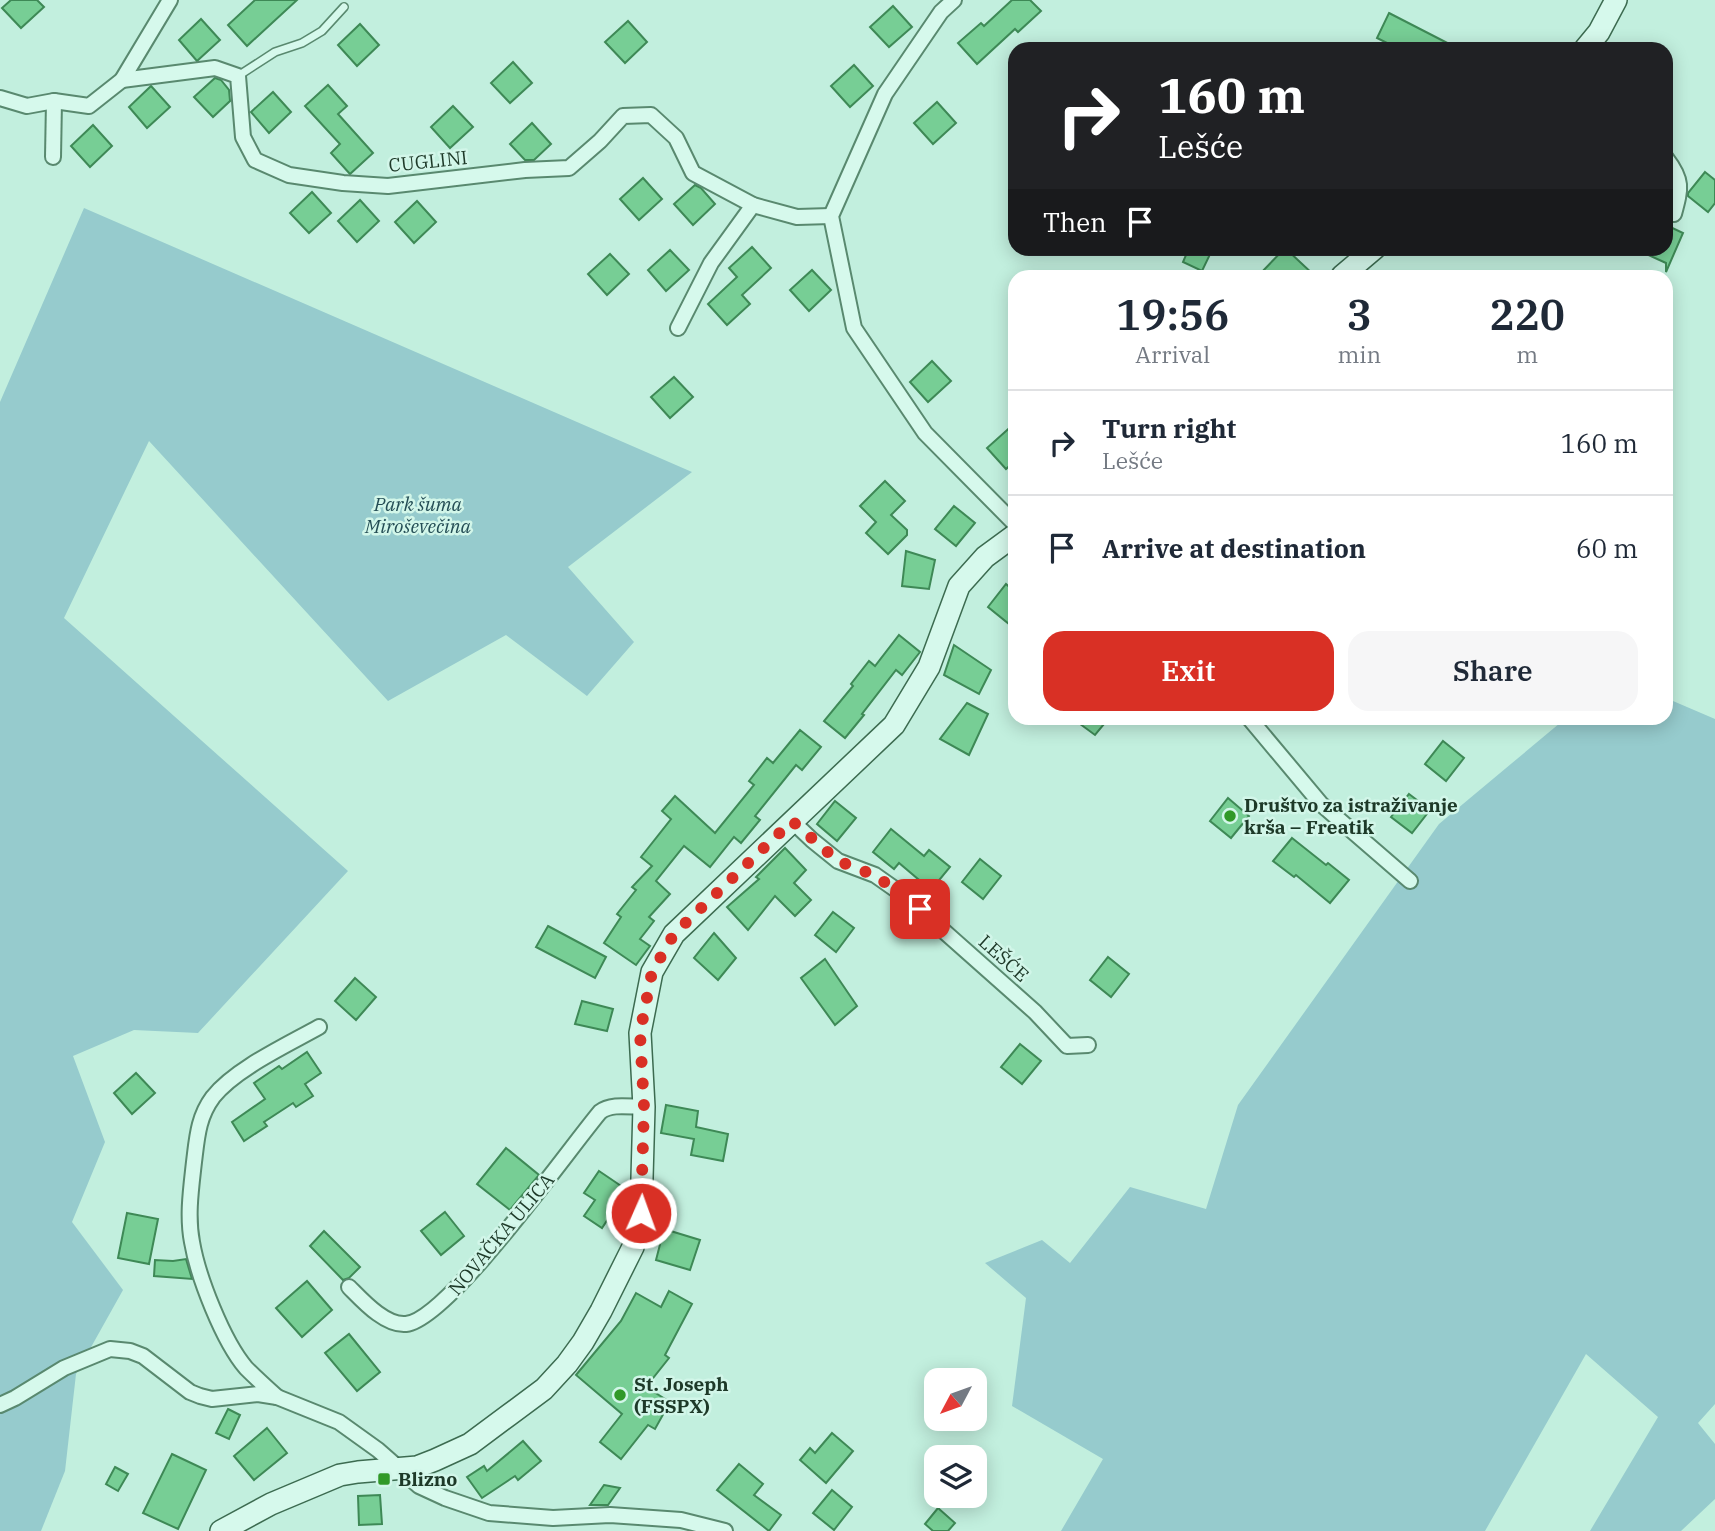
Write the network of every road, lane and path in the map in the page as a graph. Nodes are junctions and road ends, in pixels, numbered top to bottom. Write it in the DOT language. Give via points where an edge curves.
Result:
graph roads {
  1 [pos="170,0"];
  2 [pos="954,0"];
  3 [pos="1616,0"];
  4 [pos="344,7"];
  5 [pos="1591,42"];
  6 [pos="238,76"];
  7 [pos="122,80"];
  8 [pos="0,98"];
  9 [pos="54,101"];
  10 [pos="53,157"];
  11 [pos="1673,167"];
  12 [pos="753,205"];
  13 [pos="1674,214"];
  14 [pos="831,216"];
  15 [pos="1366,256"];
  16 [pos="1349,270"];
  17 [pos="678,328"];
  18 [pos="1008,517"];
  19 [pos="1008,540"];
  20 [pos="1255,725"];
  21 [pos="792,821"];
  22 [pos="1410,881"];
  23 [pos="319,1027"];
  24 [pos="1088,1045"];
  25 [pos="644,1107"];
  26 [pos="349,1287"];
  27 [pos="277,1397"];
  28 [pos="0,1405"];
  29 [pos="400,1469"];
  30 [pos="221,1531"];
  31 [pos="725,1531"];
  1 -- 7 [label="street"];
  2 -- 14 [label="street" via="885,94"];
  3 -- 5 [label="street"];
  4 -- 6 [label="lane" via="322,31 275,52"];
  6 -- 7 [label="street" via="215,68"];
  6 -- 12 [label="street, CUGLINI" via="243,137 255,160 289,175 388,186 569,168 623,116 651,115 676,138 693,173"];
  7 -- 9 [label="street" via="89,106"];
  8 -- 9 [label="street" via="27,106"];
  9 -- 10 [label="street"];
  11 -- 13 [label="street" via="1680,191"];
  12 -- 14 [label="street, CUGLINI" via="797,217"];
  12 -- 17 [label="street" via="711,263"];
  14 -- 18 [label="street" via="854,328 925,433"];
  15 -- 16 [label="street"];
  19 -- 21 [label="street" via="959,586 929,667 894,725"];
  20 -- 22 [label="street" via="1321,804"];
  21 -- 24 [label="street, LEŠĆE" via="838,861 874,875 902,894 1035,1012 1066,1046"];
  21 -- 25 [label="street" via="674,934 652,972 640,1033"];
  23 -- 27 [label="street" via="232,1078 214,1096 199,1123 190,1200 191,1240 214,1313 246,1368"];
  25 -- 26 [label="street, NOVAČKA ULICA" via="605,1107 467,1278 425,1315 404,1324 392,1321"];
  25 -- 29 [label="street" via="638,1230 621,1273 583,1342 544,1389 470,1444 417,1467"];
  27 -- 28 [label="street" via="200,1396 143,1356 110,1349 64,1368"];
  27 -- 29 [label="street" via="340,1422"];
  29 -- 30 [label="street" via="340,1475"];
  29 -- 31 [label="street" via="419,1486 489,1513 681,1520"];
}
